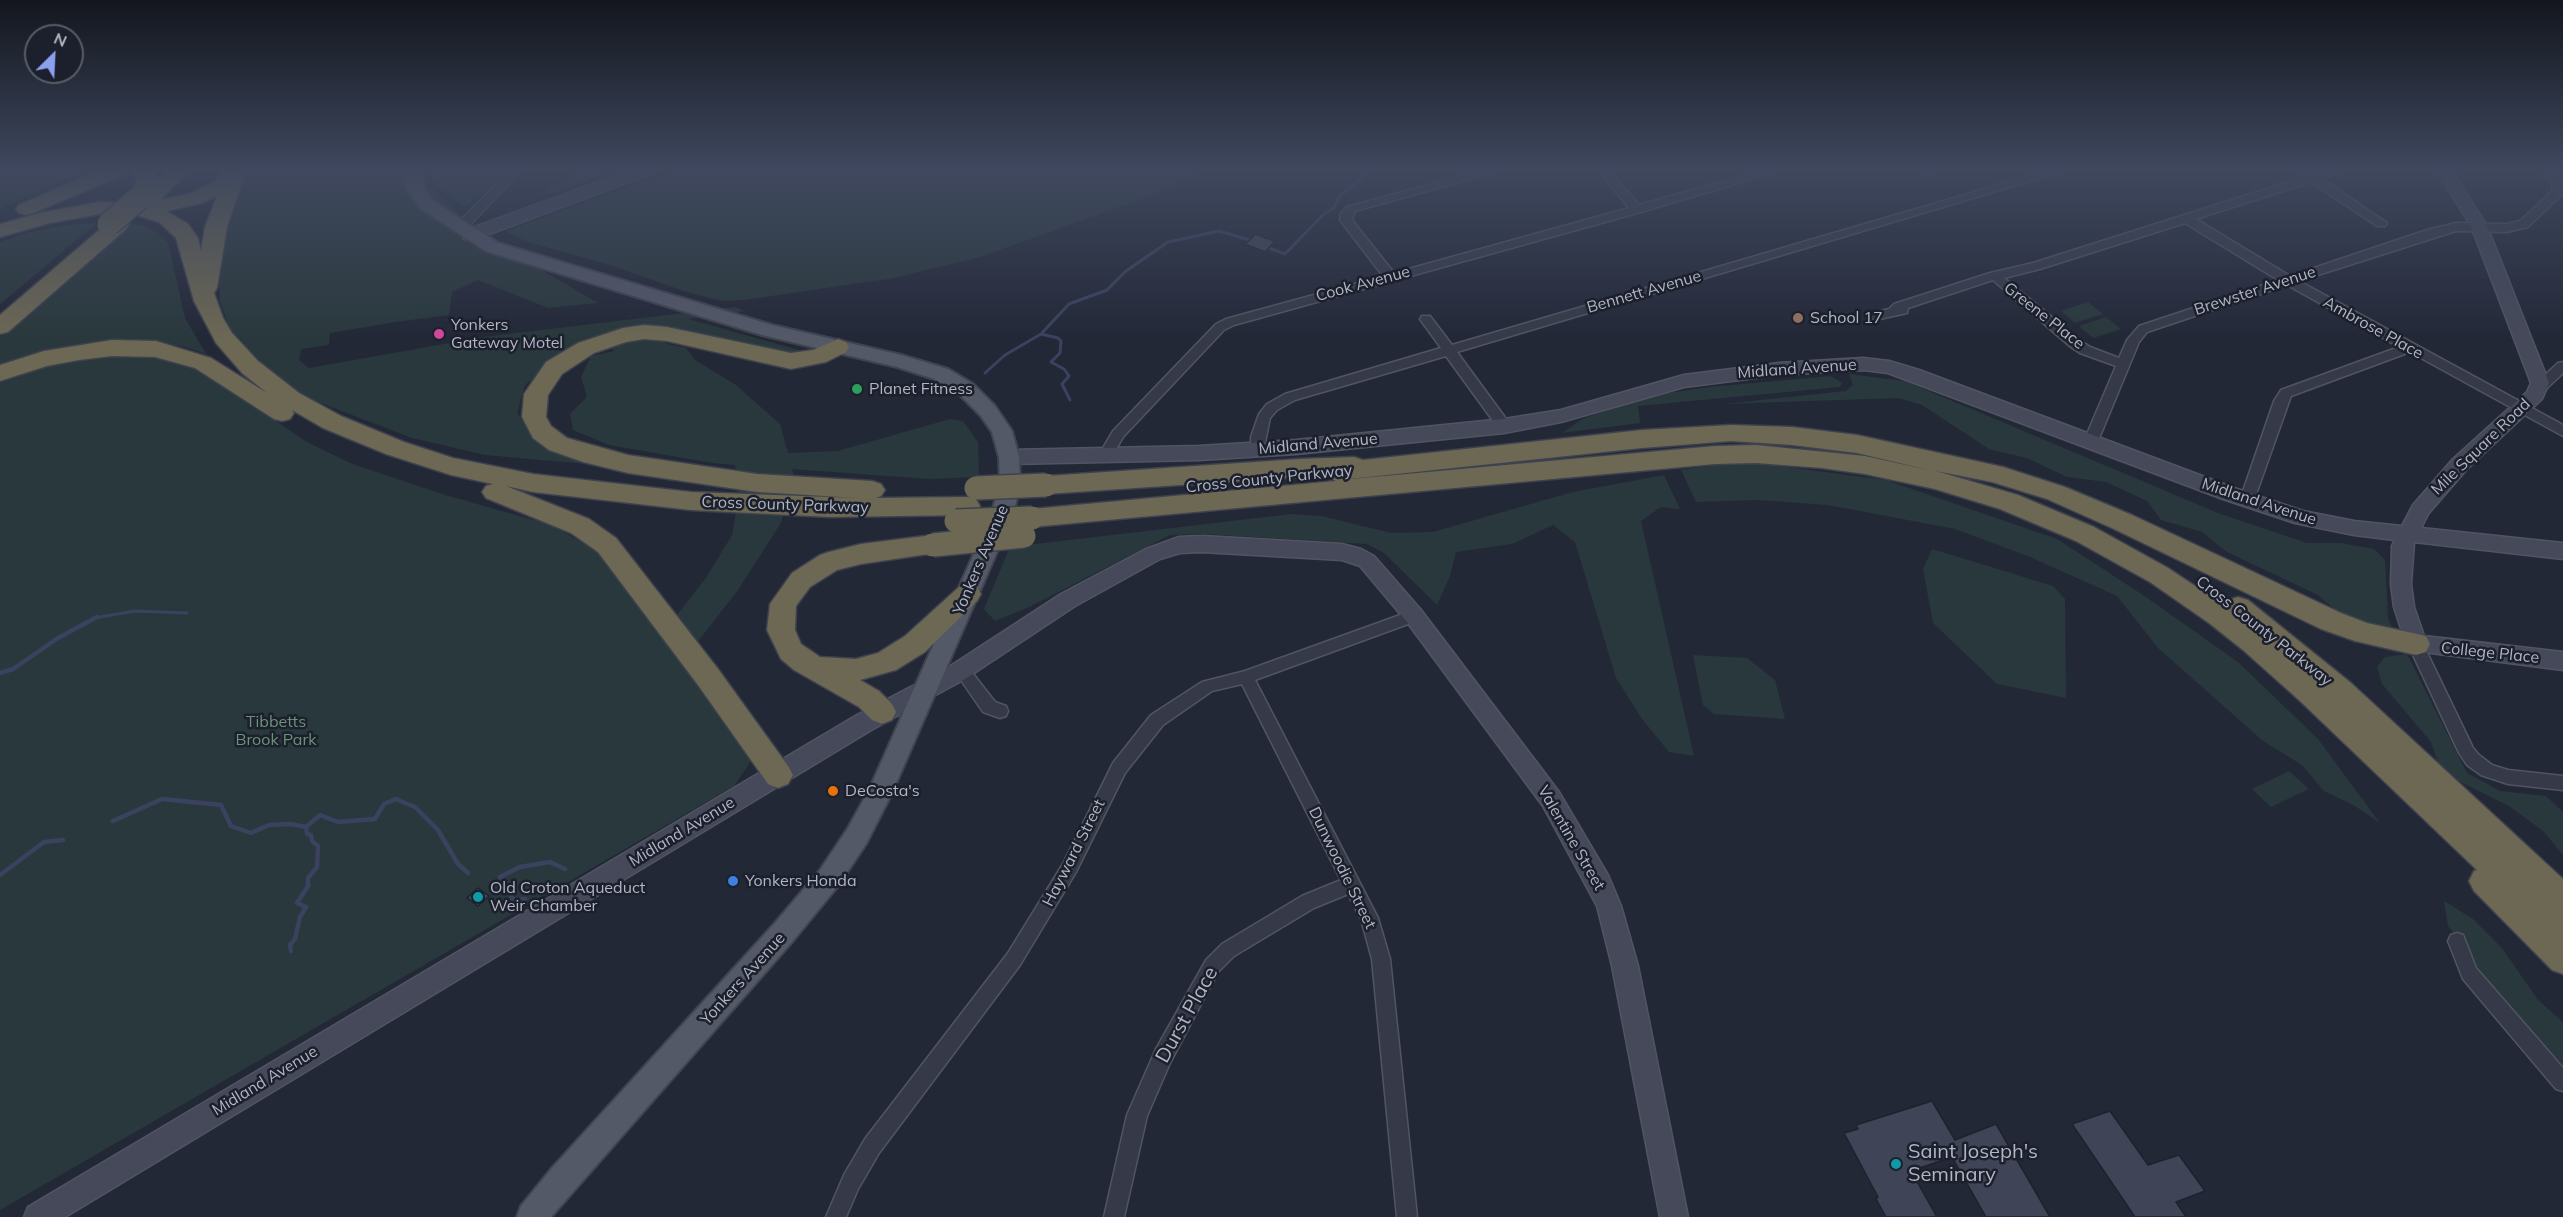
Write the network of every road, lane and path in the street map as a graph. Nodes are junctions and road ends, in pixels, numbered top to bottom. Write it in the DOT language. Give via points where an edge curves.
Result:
graph roads {
  1 [pos="2479,226"];
  2 [pos="37,227"];
  3 [pos="110,227"];
  4 [pos="110,227"];
  5 [pos="152,227"];
  6 [pos="177,227"];
  7 [pos="216,227"];
  8 [pos="458,227"];
  9 [pos="469,227"];
  10 [pos="480,227"];
  11 [pos="1353,227"];
  12 [pos="1575,227"];
  13 [pos="1869,227"];
  14 [pos="2159,227"];
  15 [pos="2200,227"];
  16 [pos="2461,227"];
  17 [pos="2490,227"];
  18 [pos="2512,227"];
  19 [pos="465,232"];
  20 [pos="0,238"];
  21 [pos="2036,266"];
  22 [pos="1391,277"];
  23 [pos="1999,280"];
  24 [pos="2289,281"];
  25 [pos="205,301"];
  26 [pos="1894,310"];
  27 [pos="1875,316"];
  28 [pos="0,317"];
  29 [pos="1426,319"];
  30 [pos="0,327"];
  31 [pos="838,347"];
  32 [pos="2409,348"];
  33 [pos="1449,350"];
  34 [pos="2123,364"];
  35 [pos="2563,366"];
  36 [pos="0,373"];
  37 [pos="2540,387"];
  38 [pos="253,394"];
  39 [pos="2520,408"];
  40 [pos="1504,426"];
  41 [pos="2563,430"];
  42 [pos="2091,441"];
  43 [pos="1258,449"];
  44 [pos="1106,455"];
  45 [pos="1009,457"];
  46 [pos="1949,465"];
  47 [pos="495,492"];
  48 [pos="2247,500"];
  49 [pos="966,505"];
  50 [pos="1036,510"];
  51 [pos="2408,535"];
  52 [pos="2563,551"];
  53 [pos="1354,554"];
  54 [pos="968,594"];
  55 [pos="1414,615"];
  56 [pos="2416,644"];
  57 [pos="2563,661"];
  58 [pos="804,662"];
  59 [pos="962,670"];
  60 [pos="1246,677"];
  61 [pos="926,690"];
  62 [pos="1000,711"];
  63 [pos="882,712"];
  64 [pos="2360,741"];
  65 [pos="778,775"];
  66 [pos="2563,783"];
  67 [pos="2526,864"];
  68 [pos="1352,885"];
  69 [pos="2563,894"];
  70 [pos="2563,899"];
  71 [pos="2563,932"];
  72 [pos="2457,941"];
  73 [pos="2563,959"];
  74 [pos="2563,1082"];
  75 [pos="38,1217"];
  76 [pos="532,1217"];
  77 [pos="836,1217"];
  78 [pos="1114,1217"];
  79 [pos="1407,1217"];
  80 [pos="1674,1217"];
  1 -- 37 [label="street, Mile Square Road"];
  2 -- 20 [label="highway"];
  3 -- 28 [label="highway"];
  4 -- 30 [label="highway"];
  5 -- 38 [label="highway" via="162,230 173,244 205,341"];
  6 -- 25 [label="highway, Cross County Parkway" via="187,238"];
  7 -- 25 [label="highway"];
  8 -- 19 [label="main road, Yonkers Avenue"];
  9 -- 19 [label="street"];
  10 -- 19 [label="street"];
  11 -- 22 [label="street"];
  12 -- 22 [label="street, Cook Avenue"];
  13 -- 33 [label="street, Bennett Avenue"];
  14 -- 21 [label="street"];
  15 -- 24 [label="street, Ambrose Place"];
  16 -- 24 [label="street, Brewster Avenue" via="2431,233"];
  17 -- 18 [label="street, Brewster Avenue"];
  19 -- 31 [label="main road, Yonkers Avenue" via="524,258 769,331"];
  21 -- 23 [label="street"];
  21 -- 26 [label="street"];
  22 -- 44 [label="street, Cook Avenue" via="1246,315 1220,327 1118,434"];
  23 -- 26 [label="street"];
  23 -- 34 [label="street, Greene Place" via="2076,344"];
  24 -- 32 [label="street, Ambrose Place"];
  24 -- 34 [label="street, Brewster Avenue" via="2143,329 2133,340"];
  25 -- 49 [label="highway, Cross County Parkway" via="236,352 279,391 354,432 450,466 533,483 691,501 831,508"];
  26 -- 27 [label="street"];
  29 -- 33 [label="street"];
  31 -- 45 [label="main road, Yonkers Avenue" via="915,364 958,383 994,418"];
  31 -- 49 [label="highway" via="818,357 791,361 667,334 623,335 586,348 554,368 536,394 534,417 542,432 558,444 602,458 685,474"];
  32 -- 39 [label="street, Ambrose Place"];
  32 -- 48 [label="street" via="2286,393"];
  33 -- 40 [label="street"];
  33 -- 43 [label="street, Bennett Avenue" via="1283,399 1264,417"];
  34 -- 42 [label="street, Brewster Avenue"];
  35 -- 37 [label="street"];
  36 -- 38 [label="highway" via="79,352 142,348 175,353 203,363"];
  37 -- 39 [label="street, Mile Square Road"];
  38 -- 47 [label="highway, Cross County Parkway" via="291,418 355,449 422,473"];
  39 -- 41 [label="street, Ambrose Place"];
  39 -- 51 [label="street, Mile Square Road" via="2448,476 2423,505"];
  40 -- 42 [label="street, Midland Avenue" via="1562,416 1684,381 1767,370 1863,364 1913,374"];
  40 -- 43 [label="street, Midland Avenue"];
  42 -- 48 [label="street, Midland Avenue"];
  43 -- 44 [label="street, Midland Avenue"];
  44 -- 45 [label="street, Midland Avenue"];
  45 -- 54 [label="main road, Yonkers Avenue" via="1011,475 1005,506"];
  46 -- 50 [label="highway, Cross County Parkway" via="1834,440 1731,433 1388,466 1146,493"];
  46 -- 56 [label="highway" via="2040,487 2331,621"];
  46 -- 67 [label="highway, Cross County Parkway" via="2082,514 2216,591 2341,691"];
  47 -- 49 [label="highway, Cross County Parkway" via="587,507 815,523"];
  47 -- 65 [label="highway" via="580,526 608,545"];
  48 -- 51 [label="street, Midland Avenue" via="2318,522"];
  49 -- 50 [label="highway, Cross County Parkway, bridge"];
  49 -- 50 [label="highway, bridge"];
  50 -- 58 [label="highway, bridge" via="933,546 849,556 819,567 787,596 780,622 787,645"];
  50 -- 64 [label="highway, Cross County Parkway" via="1238,508 1335,490 1735,454 1822,459 1926,478 1990,496 2112,548 2159,575 2253,642"];
  51 -- 52 [label="street, Midland Avenue"];
  51 -- 56 [label="street, Mile Square Road" via="2402,546 2401,584"];
  53 -- 55 [label="street, Valentine Street" via="1374,568"];
  53 -- 59 [label="street, Midland Avenue" via="1179,545 1153,554 1068,600"];
  54 -- 58 [label="highway" via="915,644 886,662 846,671"];
  54 -- 61 [label="main road, Yonkers Avenue"];
  55 -- 60 [label="street, Hayward Street"];
  55 -- 80 [label="street, Valentine Street" via="1551,799 1606,898 1625,966"];
  56 -- 57 [label="street, College Place"];
  56 -- 66 [label="street, Mile Square Road" via="2473,760 2508,777"];
  58 -- 63 [label="highway" via="869,699"];
  59 -- 61 [label="street, Midland Avenue"];
  59 -- 62 [label="street" via="989,708"];
  60 -- 68 [label="street, Dunwoodie Street"];
  60 -- 77 [label="street, Hayward Street" via="1208,686 1157,720 1131,749 1070,867 1020,950 872,1146"];
  61 -- 63 [label="street, Midland Avenue"];
  61 -- 76 [label="main road, Yonkers Avenue" via="873,807 829,878"];
  63 -- 65 [label="street, Midland Avenue"];
  64 -- 71 [label="highway"];
  64 -- 73 [label="highway" via="2493,890"];
  65 -- 75 [label="street, Midland Avenue"];
  67 -- 69 [label="highway"];
  67 -- 70 [label="highway"];
  68 -- 78 [label="street, Durst Place" via="1308,902 1228,950 1212,966 1163,1056 1137,1115"];
  68 -- 79 [label="street, Dunwoodie Street" via="1369,918 1381,959"];
  72 -- 74 [label="street" via="2469,973"];
}
